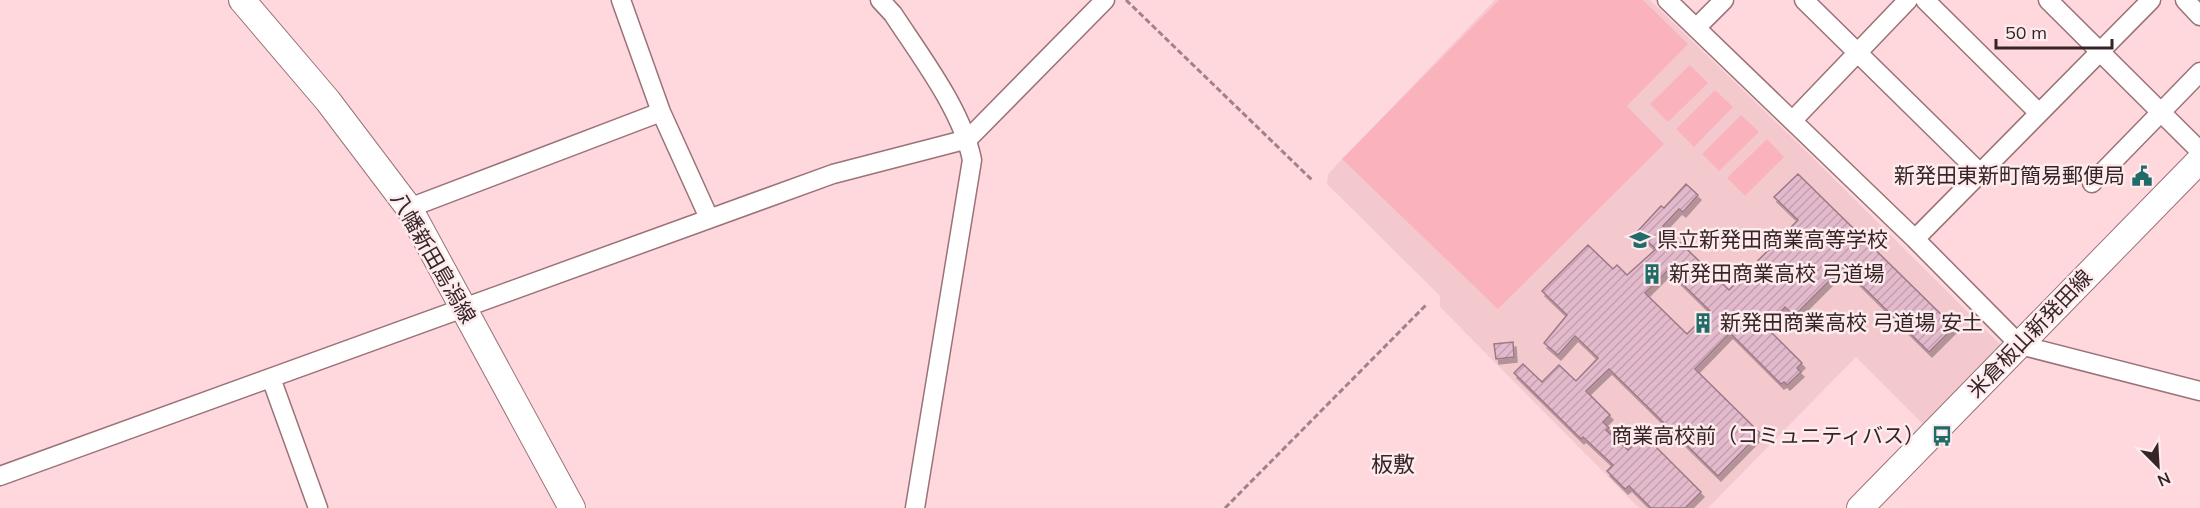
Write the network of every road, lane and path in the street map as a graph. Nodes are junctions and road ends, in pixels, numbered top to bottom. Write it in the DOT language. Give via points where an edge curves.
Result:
graph roads {
  1 [pos="242,0"];
  2 [pos="621,0"];
  3 [pos="880,0"];
  4 [pos="1105,0"];
  5 [pos="1126,0"];
  6 [pos="1667,0"];
  7 [pos="1724,0"];
  8 [pos="1804,0"];
  9 [pos="1908,0"];
  10 [pos="1925,0"];
  11 [pos="2048,0"];
  12 [pos="2151,0"];
  13 [pos="2185,0"];
  14 [pos="2200,16"];
  15 [pos="1696,28"];
  16 [pos="1857,52"];
  17 [pos="2101,52"];
  18 [pos="2200,72"];
  19 [pos="661,112"];
  20 [pos="2161,112"];
  21 [pos="2039,113"];
  22 [pos="1793,120"];
  23 [pos="968,139"];
  24 [pos="2200,151"];
  25 [pos="2200,160"];
  26 [pos="1980,173"];
  27 [pos="1312,180"];
  28 [pos="2092,183"];
  29 [pos="409,208"];
  30 [pos="708,218"];
  31 [pos="1915,239"];
  32 [pos="1426,304"];
  33 [pos="463,309"];
  34 [pos="2020,345"];
  35 [pos="271,378"];
  36 [pos="2200,391"];
  37 [pos="0,476"];
  38 [pos="318,508"];
  39 [pos="572,508"];
  40 [pos="915,508"];
  41 [pos="1225,508"];
  42 [pos="1860,508"];
  1 -- 29 [label="main road, 八幡新田島潟線" via="328,101"];
  2 -- 19 [label="street"];
  3 -- 23 [label="street" via="924,62"];
  4 -- 23 [label="street"];
  5 -- 27 [label="path"];
  6 -- 15 [label="street"];
  7 -- 15 [label="street"];
  8 -- 16 [label="street"];
  9 -- 16 [label="street"];
  10 -- 21 [label="street"];
  11 -- 17 [label="street"];
  12 -- 17 [label="street"];
  13 -- 14 [label="street"];
  15 -- 22 [label="street"];
  16 -- 22 [label="street"];
  16 -- 26 [label="street"];
  17 -- 20 [label="street"];
  17 -- 21 [label="street"];
  18 -- 20 [label="street"];
  19 -- 29 [label="street"];
  19 -- 30 [label="street"];
  20 -- 24 [label="street"];
  20 -- 28 [label="street"];
  21 -- 26 [label="street"];
  22 -- 31 [label="street"];
  23 -- 30 [label="street" via="832,174"];
  23 -- 40 [label="street" via="972,160"];
  25 -- 34 [label="main road, 米倉板山新発田線"];
  26 -- 31 [label="street"];
  29 -- 33 [label="main road, 八幡新田島潟線"];
  30 -- 33 [label="street"];
  31 -- 34 [label="street"];
  32 -- 41 [label="path"];
  33 -- 35 [label="street"];
  33 -- 39 [label="main road, 八幡新田島潟線"];
  34 -- 36 [label="street"];
  34 -- 42 [label="main road, 米倉板山新発田線"];
  35 -- 37 [label="street"];
  35 -- 38 [label="street"];
}
